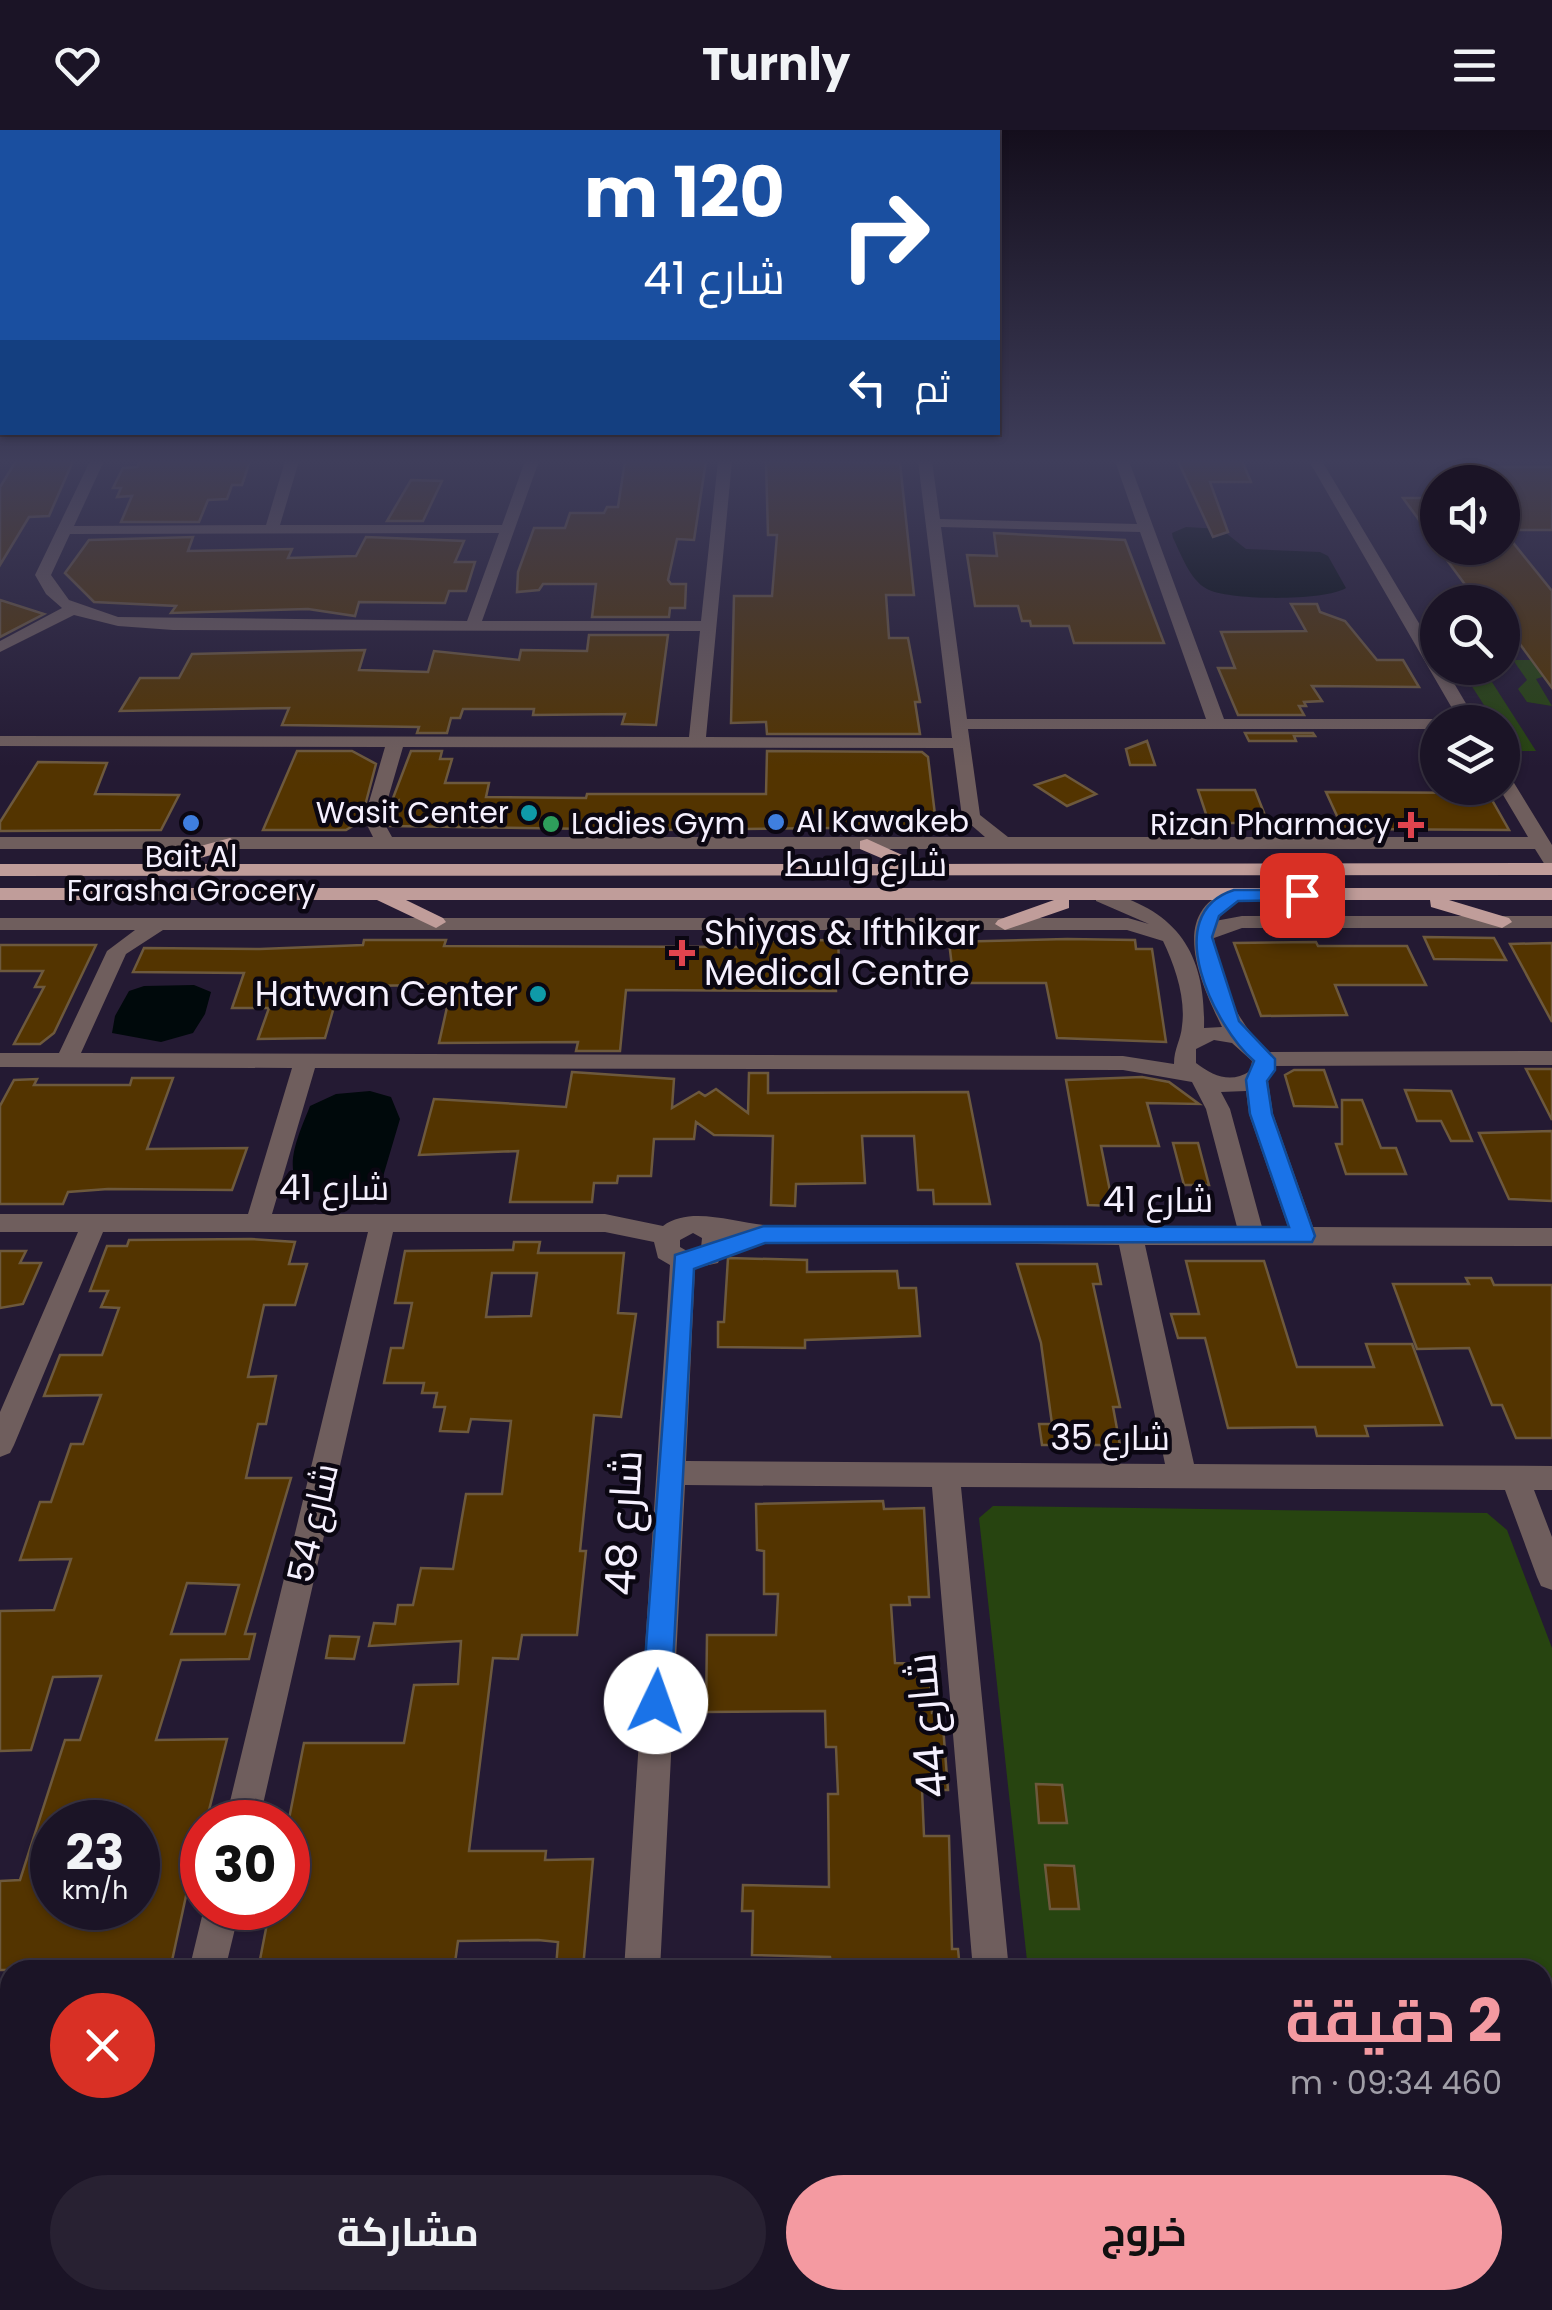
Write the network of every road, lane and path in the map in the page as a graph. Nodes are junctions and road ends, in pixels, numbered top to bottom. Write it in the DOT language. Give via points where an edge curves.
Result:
graph roads {
  1 [pos="48,563"];
  2 [pos="496,563"];
  3 [pos="715,563"];
  4 [pos="938,563"];
  5 [pos="1158,563"];
  6 [pos="1375,563"];
  7 [pos="74,608"];
  8 [pos="473,626"];
  9 [pos="708,626"];
  10 [pos="0,647"];
  11 [pos="1459,705"];
  12 [pos="959,724"];
  13 [pos="1217,724"];
  14 [pos="1420,724"];
  15 [pos="0,738"];
  16 [pos="698,741"];
  17 [pos="395,742"];
  18 [pos="962,743"];
  19 [pos="1518,805"];
  20 [pos="971,816"];
  21 [pos="373,819"];
  22 [pos="0,842"];
  23 [pos="334,843"];
  24 [pos="386,843"];
  25 [pos="230,844"];
  26 [pos="940,844"];
  27 [pos="1005,844"];
  28 [pos="867,845"];
  29 [pos="1547,852"];
  30 [pos="928,869"];
  31 [pos="1552,869"];
  32 [pos="0,870"];
  33 [pos="134,870"];
  34 [pos="52,893"];
  35 [pos="0,894"];
  36 [pos="377,894"];
  37 [pos="1404,894"];
  38 [pos="1552,894"];
  39 [pos="1234,895"];
  40 [pos="1094,897"];
  41 [pos="0,902"];
  42 [pos="436,922"];
  43 [pos="1502,922"];
  44 [pos="1552,922"];
  45 [pos="104,923"];
  46 [pos="0,924"];
  47 [pos="158,924"];
  48 [pos="1005,924"];
  49 [pos="1172,936"];
  50 [pos="1202,937"];
  51 [pos="118,951"];
  52 [pos="1239,1037"];
  53 [pos="1187,1042"];
  54 [pos="1552,1058"];
  55 [pos="0,1060"];
  56 [pos="66,1060"];
  57 [pos="306,1060"];
  58 [pos="1123,1063"];
  59 [pos="1260,1069"];
  60 [pos="1199,1077"];
  61 [pos="0,1223"];
  62 [pos="383,1223"];
  63 [pos="94,1224"];
  64 [pos="257,1224"];
  65 [pos="1130,1235"];
  66 [pos="1252,1236"];
  67 [pos="1304,1236"];
  68 [pos="1552,1237"];
  69 [pos="712,1239"];
  70 [pos="675,1248"];
  71 [pos="0,1445"];
  72 [pos="668,1473"];
  73 [pos="945,1475"];
  74 [pos="1182,1476"];
  75 [pos="1514,1478"];
  76 [pos="1552,1478"];
  77 [pos="1552,1577"];
  78 [pos="247,1800"];
  79 [pos="217,1930"];
  80 [pos="209,1960"];
  81 [pos="643,1960"];
  82 [pos="989,1960"];
  1 -- 7 [label="street" via="43,575 52,593"];
  2 -- 8 [label="street"];
  3 -- 9 [label="street"];
  4 -- 12 [label="street"];
  5 -- 13 [label="street"];
  6 -- 11 [label="street"];
  7 -- 8 [label="street" via="150,624"];
  7 -- 10 [label="street"];
  8 -- 9 [label="street"];
  9 -- 16 [label="street"];
  12 -- 13 [label="street"];
  12 -- 18 [label="street"];
  13 -- 14 [label="street"];
  15 -- 17 [label="street"];
  16 -- 17 [label="street"];
  16 -- 18 [label="street"];
  17 -- 21 [label="street"];
  18 -- 20 [label="street"];
  19 -- 29 [label="street"];
  20 -- 26 [label="street"];
  20 -- 27 [label="street"];
  21 -- 23 [label="street"];
  21 -- 24 [label="street"];
  22 -- 25 [label="street"];
  23 -- 24 [label="street"];
  23 -- 25 [label="street"];
  24 -- 28 [label="street"];
  25 -- 33 [label="main road"];
  26 -- 27 [label="street"];
  26 -- 28 [label="street"];
  27 -- 29 [label="street"];
  28 -- 30 [label="main road"];
  30 -- 31 [label="main road, شارع واسط"];
  30 -- 33 [label="main road, شارع واسط"];
  32 -- 33 [label="main road, شارع واسط"];
  34 -- 35 [label="main road, شارع واسط"];
  34 -- 36 [label="main road, شارع واسط"];
  34 -- 41 [label="main road"];
  36 -- 40 [label="main road, شارع واسط"];
  36 -- 42 [label="main road"];
  37 -- 38 [label="main road, شارع واسط"];
  37 -- 39 [label="main road, شارع واسط"];
  37 -- 43 [label="main road"];
  39 -- 40 [label="main road, شارع واسط"];
  39 -- 50 [label="street" via="1210,913"];
  40 -- 48 [label="main road"];
  40 -- 49 [label="street" via="1149,914"];
  42 -- 47 [label="street"];
  42 -- 48 [label="street"];
  43 -- 44 [label="street"];
  43 -- 50 [label="street" via="1242,922"];
  45 -- 46 [label="street"];
  45 -- 47 [label="street"];
  45 -- 51 [label="street"];
  47 -- 51 [label="street"];
  48 -- 49 [label="street" via="1136,924"];
  49 -- 53 [label="street" via="1196,1011"];
  50 -- 52 [label="street"];
  51 -- 56 [label="street"];
  52 -- 53 [label="street" via="1212,1033"];
  52 -- 59 [label="street"];
  53 -- 58 [label="street"];
  53 -- 60 [label="street" via="1186,1065"];
  54 -- 59 [label="street"];
  55 -- 56 [label="street"];
  56 -- 57 [label="street"];
  57 -- 58 [label="street"];
  57 -- 64 [label="street"];
  58 -- 60 [label="street"];
  59 -- 60 [label="street" via="1237,1086"];
  59 -- 67 [label="street" via="1261,1114"];
  60 -- 66 [label="street" via="1218,1109"];
  61 -- 63 [label="street, شارع 41"];
  62 -- 64 [label="street, شارع 41"];
  62 -- 70 [label="street, شارع 41" via="605,1223"];
  62 -- 78 [label="street, شارع 54"];
  63 -- 64 [label="street, شارع 41"];
  63 -- 71 [label="street"];
  65 -- 66 [label="street, شارع 41"];
  65 -- 69 [label="street, شارع 41"];
  65 -- 74 [label="street"];
  66 -- 67 [label="street, شارع 41"];
  67 -- 68 [label="street, شارع 41"];
  69 -- 70 [label="street" via="701,1260"];
  69 -- 70 [label="street" via="682,1224"];
  70 -- 72 [label="street, شارع 48"];
  72 -- 73 [label="street, شارع 35"];
  72 -- 81 [label="street, شارع 48"];
  73 -- 74 [label="street, شارع 35"];
  73 -- 82 [label="street, شارع 44"];
  74 -- 75 [label="street, شارع 35"];
  75 -- 76 [label="street, شارع 35"];
  75 -- 77 [label="street"];
  79 -- 80 [label="street"];
}
